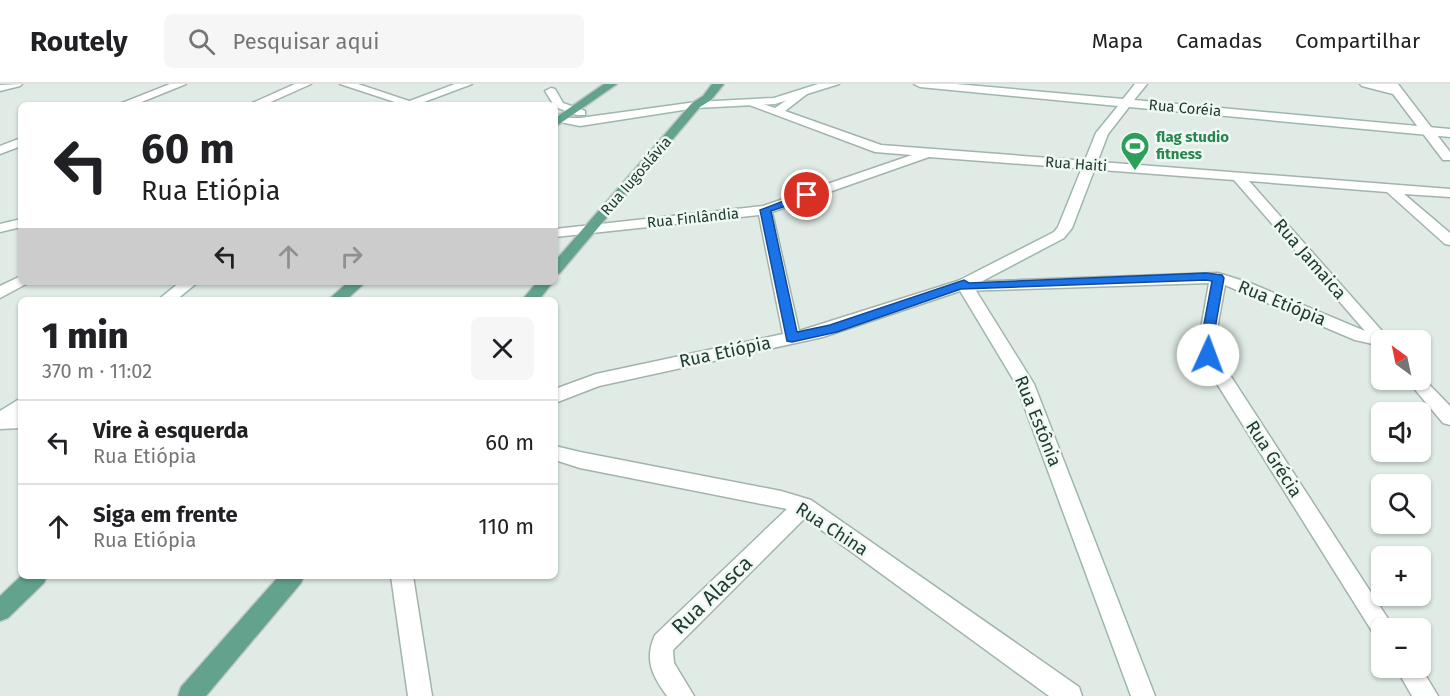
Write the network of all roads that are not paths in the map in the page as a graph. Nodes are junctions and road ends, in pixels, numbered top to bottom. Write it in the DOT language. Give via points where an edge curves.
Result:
graph roads {
  1 [pos="16,84"];
  2 [pos="180,84"];
  3 [pos="305,84"];
  4 [pos="346,84"];
  5 [pos="466,84"];
  6 [pos="611,84"];
  7 [pos="718,84"];
  8 [pos="833,84"];
  9 [pos="920,84"];
  10 [pos="1141,84"];
  11 [pos="1366,84"];
  12 [pos="0,88"];
  13 [pos="1395,88"];
  14 [pos="803,92"];
  15 [pos="131,102"];
  16 [pos="261,102"];
  17 [pos="401,102"];
  18 [pos="413,102"];
  19 [pos="439,102"];
  20 [pos="750,103"];
  21 [pos="1124,103"];
  22 [pos="558,104"];
  23 [pos="696,105"];
  24 [pos="572,111"];
  25 [pos="780,114"];
  26 [pos="618,117"];
  27 [pos="558,119"];
  28 [pos="558,120"];
  29 [pos="1426,131"];
  30 [pos="1450,133"];
  31 [pos="18,143"];
  32 [pos="0,150"];
  33 [pos="931,153"];
  34 [pos="1447,157"];
  35 [pos="1090,165"];
  36 [pos="1238,177"];
  37 [pos="1391,189"];
  38 [pos="1450,193"];
  39 [pos="765,210"];
  40 [pos="18,225"];
  41 [pos="0,228"];
  42 [pos="590,229"];
  43 [pos="558,233"];
  44 [pos="1450,241"];
  45 [pos="558,266"];
  46 [pos="1218,278"];
  47 [pos="18,282"];
  48 [pos="186,285"];
  49 [pos="354,285"];
  50 [pos="542,285"];
  51 [pos="964,285"];
  52 [pos="0,293"];
  53 [pos="170,297"];
  54 [pos="340,297"];
  55 [pos="532,297"];
  56 [pos="1372,330"];
  57 [pos="792,338"];
  58 [pos="1371,338"];
  59 [pos="1425,390"];
  60 [pos="558,395"];
  61 [pos="18,407"];
  62 [pos="1450,418"];
  63 [pos="18,421"];
  64 [pos="0,422"];
  65 [pos="558,454"];
  66 [pos="804,506"];
  67 [pos="33,579"];
  68 [pos="290,579"];
  69 [pos="402,579"];
  70 [pos="0,611"];
  71 [pos="1377,618"];
  72 [pos="1414,678"];
  73 [pos="190,696"];
  74 [pos="420,696"];
  75 [pos="682,696"];
  76 [pos="1070,696"];
  77 [pos="1143,696"];
  78 [pos="1426,696"];
  1 -- 12 [label="street"];
  2 -- 15 [label="street"];
  3 -- 16 [label="street"];
  4 -- 17 [label="street"];
  5 -- 18 [label="street"];
  5 -- 19 [label="street"];
  6 -- 24 [label="main road"];
  7 -- 23 [label="main road, Rua Iugoslávia"];
  8 -- 14 [label="street"];
  9 -- 21 [label="street, Rua Coréia"];
  10 -- 21 [label="street"];
  11 -- 13 [label="street"];
  13 -- 29 [label="street"];
  14 -- 20 [label="street" via="775,101"];
  14 -- 25 [label="street" via="781,107"];
  20 -- 23 [label="street, Rua Haiti"];
  20 -- 25 [label="street, Rua Haiti"];
  21 -- 29 [label="street, Rua Coréia"];
  21 -- 35 [label="street" via="1102,133"];
  22 -- 24 [label="street"];
  23 -- 26 [label="street, Rua Haiti"];
  23 -- 42 [label="main road, Rua Iugoslávia"];
  24 -- 26 [label="street"];
  24 -- 27 [label="main road"];
  25 -- 33 [label="street, Rua Haiti" via="866,146"];
  26 -- 28 [label="street"];
  29 -- 30 [label="street, Rua Coréia"];
  29 -- 34 [label="street"];
  31 -- 32 [label="street"];
  33 -- 35 [label="street, Rua Haiti"];
  33 -- 39 [label="street, Rua Finlândia"];
  35 -- 36 [label="street, Rua Haiti"];
  35 -- 51 [label="street" via="1059,236"];
  36 -- 37 [label="street, Rua Haiti"];
  36 -- 56 [label="street, Rua Jamaica"];
  37 -- 38 [label="street, Rua Haiti"];
  37 -- 44 [label="street"];
  39 -- 42 [label="street, Rua Finlândia"];
  39 -- 57 [label="street"];
  40 -- 41 [label="street"];
  42 -- 43 [label="street, Rua Finlândia"];
  42 -- 45 [label="main road, Rua Iugoslávia"];
  46 -- 51 [label="street, Rua Etiópia"];
  46 -- 58 [label="street, Rua Etiópia"];
  46 -- 71 [label="street, Rua Grécia" via="1208,355"];
  47 -- 52 [label="street"];
  48 -- 53 [label="street"];
  49 -- 54 [label="main road"];
  50 -- 55 [label="main road"];
  51 -- 57 [label="street, Rua Etiópia"];
  51 -- 77 [label="street, Rua Estônia" via="1025,384"];
  57 -- 60 [label="street, Rua Etiópia" via="596,380"];
  59 -- 62 [label="street"];
  61 -- 64 [label="street"];
  63 -- 64 [label="street"];
  65 -- 66 [label="street, Rua China"];
  66 -- 75 [label="street, Rua Alasca" via="663,642 660,662"];
  66 -- 76 [label="street, Rua China"];
  67 -- 70 [label="main road"];
  68 -- 73 [label="main road"];
  69 -- 74 [label="street"];
  72 -- 78 [label="street"];
}
